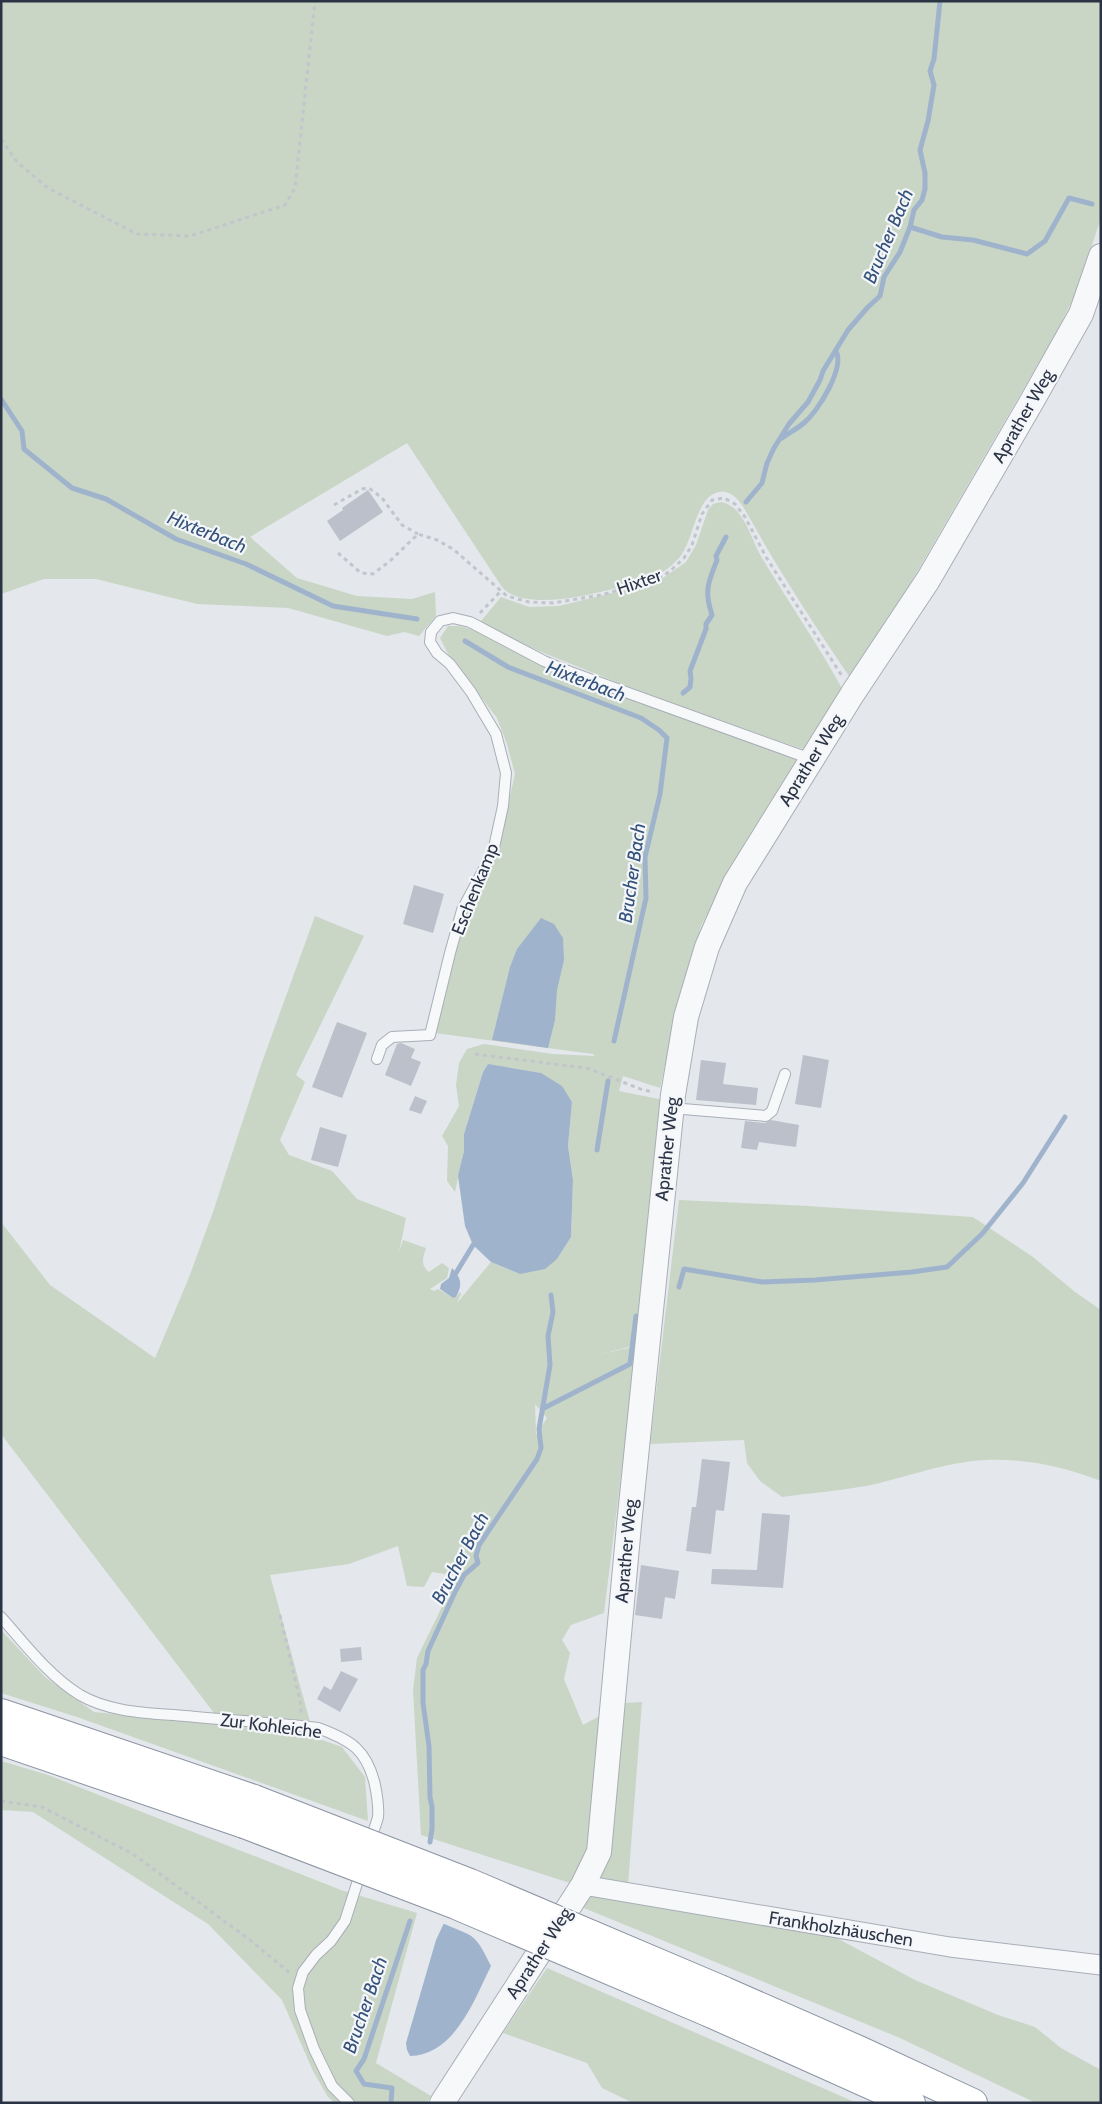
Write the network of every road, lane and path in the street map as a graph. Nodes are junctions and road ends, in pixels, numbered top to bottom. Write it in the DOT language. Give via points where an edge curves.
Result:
graph roads {
  1 [pos="315,1"];
  2 [pos="1,139"];
  3 [pos="1101,256"];
  4 [pos="334,505"];
  5 [pos="418,534"];
  6 [pos="338,553"];
  7 [pos="500,592"];
  8 [pos="470,622"];
  9 [pos="853,693"];
  10 [pos="811,759"];
  11 [pos="475,1054"];
  12 [pos="377,1059"];
  13 [pos="785,1074"];
  14 [pos="672,1101"];
  15 [pos="280,1615"];
  16 [pos="1,1618"];
  17 [pos="1,1714"];
  18 [pos="301,1726"];
  19 [pos="1,1741"];
  20 [pos="1,1801"];
  21 [pos="583,1885"];
  22 [pos="1101,1965"];
  23 [pos="298,1988"];
  24 [pos="716,2002"];
  25 [pos="349,2103"];
  26 [pos="442,2103"];
  27 [pos="911,2103"];
  28 [pos="973,2103"];
  1 -- 2 [label="path" via="295,188 286,205 190,236 137,234 48,188 17,162"];
  3 -- 9 [label="street, Aprather Weg" via="1081,314 1032,401 928,580"];
  4 -- 5 [label="path, Hixter" via="369,488 382,498 402,525"];
  5 -- 6 [label="path" via="373,574 361,573"];
  5 -- 7 [label="path, Hixter" via="453,549"];
  7 -- 8 [label="path"];
  7 -- 9 [label="path, Hixter" via="528,602 553,603 601,595 657,579 684,558 702,514 712,500 724,498 735,504 745,517 766,557"];
  8 -- 10 [label="lane, Eschenkamp" via="573,673"];
  8 -- 12 [label="lane, Eschenkamp" via="453,618 440,621 431,632 430,642 471,692 496,734 506,773 503,806 493,852 462,910 430,1035 392,1037 382,1045"];
  9 -- 10 [label="street, Aprather Weg"];
  10 -- 14 [label="street, Aprather Weg" via="735,883 707,947 686,1017"];
  11 -- 14 [label="path" via="587,1068"];
  13 -- 14 [label="lane" via="772,1111 766,1116"];
  14 -- 21 [label="street, Aprather Weg" via="599,1852"];
  15 -- 18 [label="path" via="301,1705"];
  16 -- 18 [label="lane, Zur Kohleiche" via="64,1682 80,1695 99,1703 130,1712"];
  17 -- 24 [label="highway, bridge" via="254,1799 470,1883"];
  18 -- 23 [label="lane, Zur Kohleiche" via="318,1728 341,1737 368,1760 377,1793 378,1816 345,1921 331,1942 303,1972"];
  19 -- 24 [label="highway, bridge" via="244,1824"];
  20 -- 23 [label="path" via="42,1808 133,1854 263,1951 292,1976"];
  21 -- 22 [label="street, Frankholzhäuschen" via="940,1945"];
  21 -- 26 [label="street, Aprather Weg"];
  23 -- 25 [label="lane" via="300,2010 314,2049 332,2086"];
  24 -- 27 [label="highway"];
  24 -- 28 [label="highway" via="861,2050"];
}
